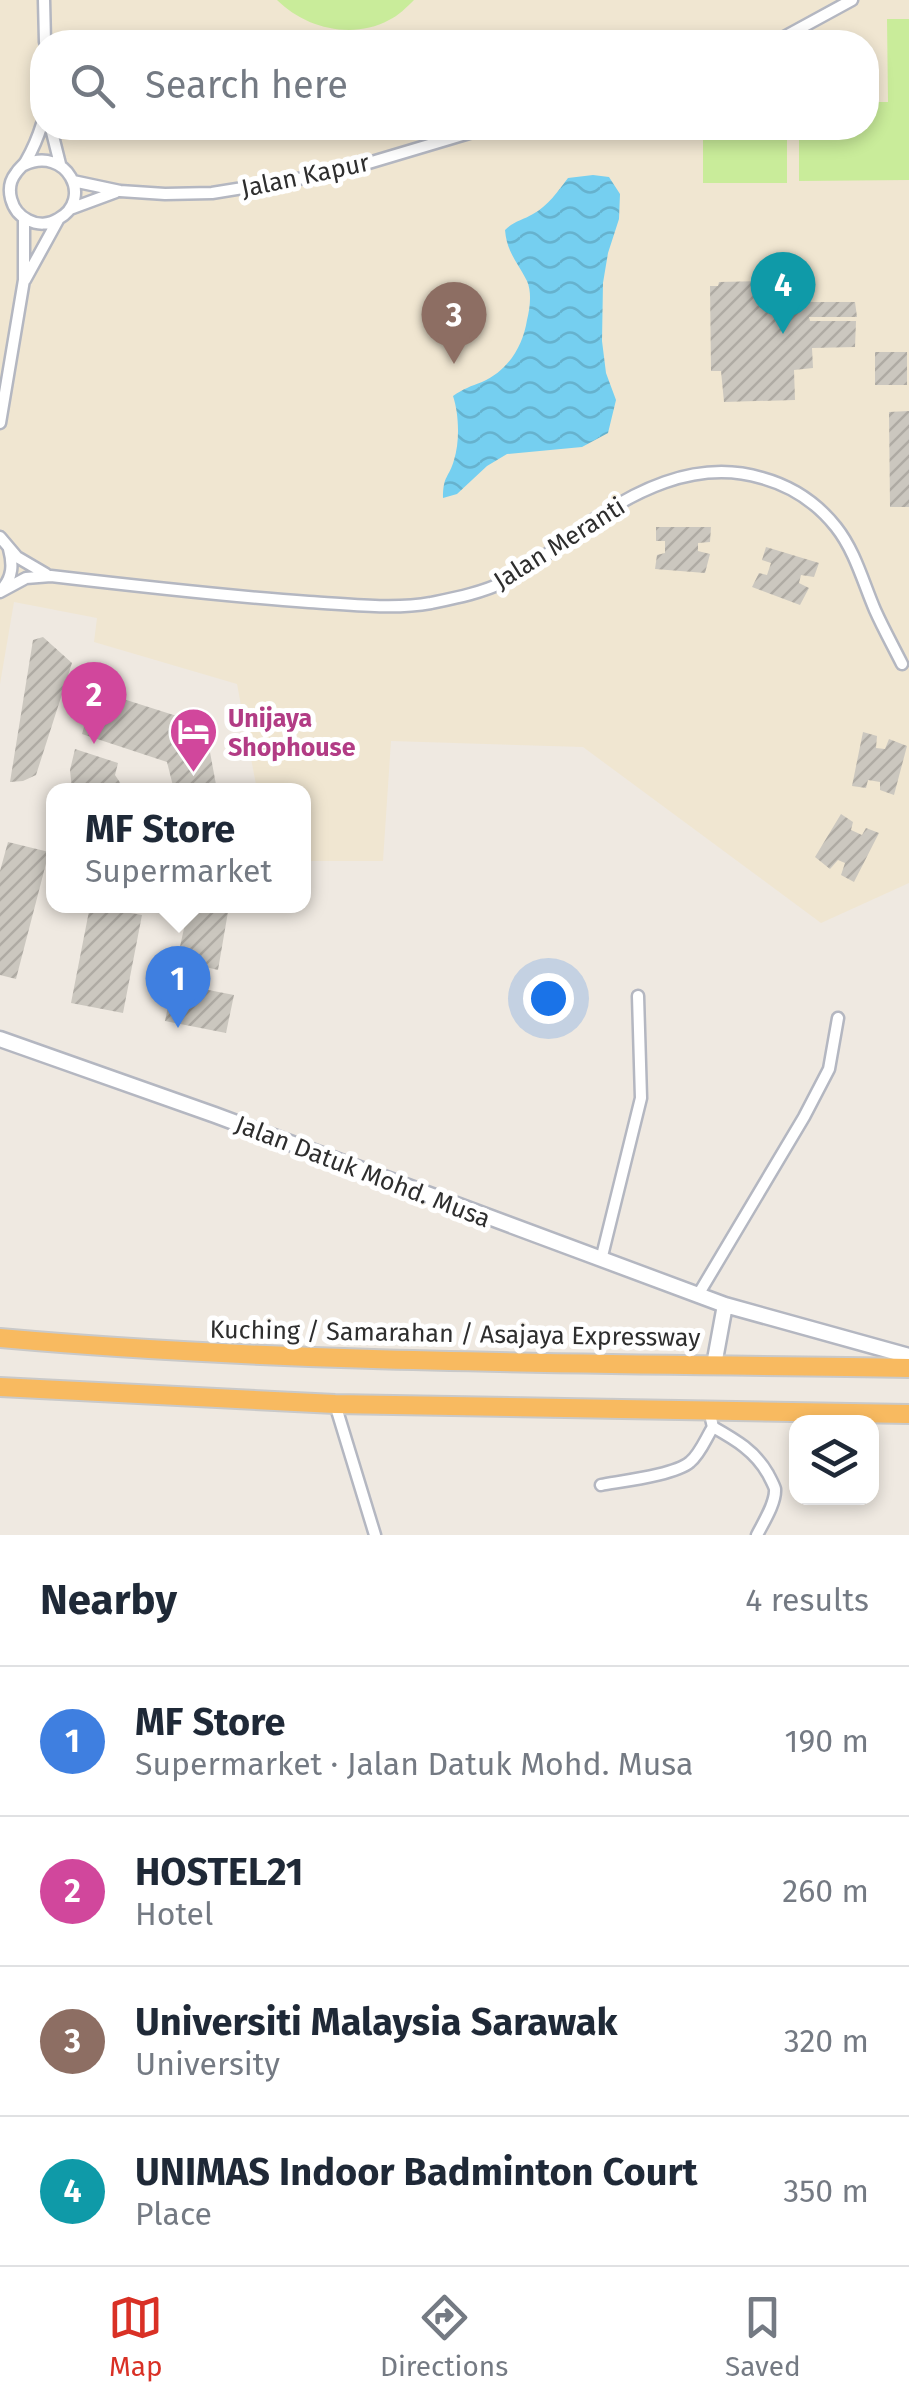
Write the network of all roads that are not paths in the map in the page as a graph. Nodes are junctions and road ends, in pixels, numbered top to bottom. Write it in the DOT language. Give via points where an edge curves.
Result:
graph roads {
  1 [pos="44,0"];
  2 [pos="852,0"];
  3 [pos="45,30"];
  4 [pos="797,30"];
  5 [pos="35,140"];
  6 [pos="54,140"];
  7 [pos="444,140"];
  8 [pos="60,164"];
  9 [pos="24,165"];
  10 [pos="73,181"];
  11 [pos="120,191"];
  12 [pos="70,208"];
  13 [pos="24,218"];
  14 [pos="58,220"];
  15 [pos="24,280"];
  16 [pos="0,423"];
  17 [pos="3,538"];
  18 [pos="52,576"];
  19 [pos="0,592"];
  20 [pos="902,664"];
  21 [pos="638,996"];
  22 [pos="838,1018"];
  23 [pos="0,1039"];
  24 [pos="602,1260"];
  25 [pos="698,1295"];
  26 [pos="725,1305"];
  27 [pos="0,1338"];
  28 [pos="909,1356"];
  29 [pos="714,1365"];
  30 [pos="909,1368"];
  31 [pos="0,1387"];
  32 [pos="335,1404"];
  33 [pos="909,1414"];
  34 [pos="711,1419"];
  35 [pos="601,1484"];
  36 [pos="376,1535"];
  37 [pos="758,1535"];
  1 -- 3 [label="street"];
  2 -- 4 [label="street"];
  5 -- 9 [label="street"];
  6 -- 8 [label="street"];
  7 -- 11 [label="street, Jalan Kapur" via="320,176 212,193"];
  8 -- 9 [label="street" via="42,159"];
  8 -- 10 [label="street"];
  9 -- 13 [label="street" via="10,190"];
  10 -- 11 [label="street, Jalan Kapur"];
  10 -- 12 [label="street"];
  11 -- 12 [label="street, Jalan Kapur"];
  12 -- 14 [label="street"];
  13 -- 14 [label="street"];
  13 -- 15 [label="street"];
  14 -- 15 [label="street"];
  15 -- 16 [label="street"];
  17 -- 18 [label="street" via="27,564"];
  17 -- 19 [label="street" via="12,572"];
  18 -- 19 [label="street" via="26,578"];
  18 -- 20 [label="street, Jalan Meranti" via="234,597 426,604 502,583 663,481 736,472 801,494 837,528"];
  21 -- 24 [label="street" via="641,1098"];
  22 -- 25 [label="street" via="829,1070"];
  23 -- 24 [label="street, Jalan Datuk Mohd. Musa"];
  24 -- 25 [label="street, Jalan Datuk Mohd. Musa"];
  25 -- 26 [label="street, Jalan Datuk Mohd. Musa"];
  26 -- 28 [label="street, Jalan Datuk Mohd. Musa"];
  26 -- 29 [label="street"];
  27 -- 29 [label="highway, Kuching / Samarahan / Asajaya Expressway" via="379,1360"];
  29 -- 30 [label="highway, Kuching / Samarahan / Asajaya Expressway"];
  31 -- 32 [label="highway"];
  32 -- 34 [label="highway"];
  32 -- 36 [label="street"];
  33 -- 34 [label="highway"];
  34 -- 35 [label="street" via="685,1466"];
  34 -- 37 [label="street" via="753,1453 773,1484"];
}
